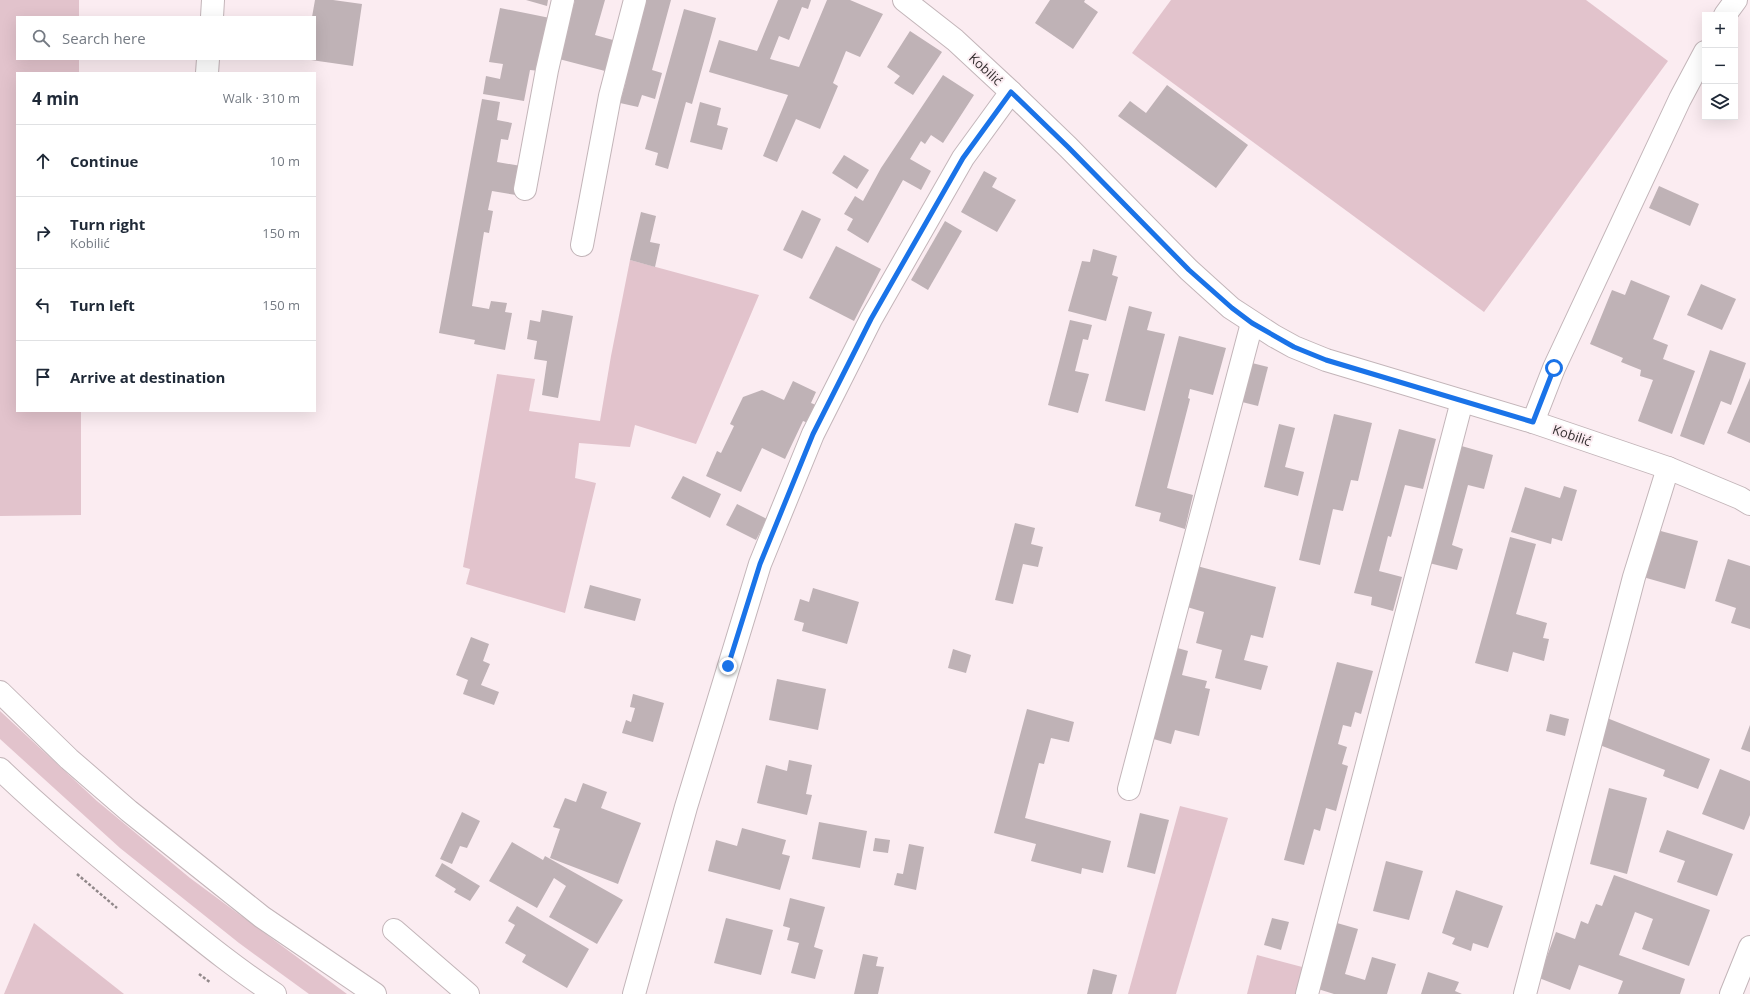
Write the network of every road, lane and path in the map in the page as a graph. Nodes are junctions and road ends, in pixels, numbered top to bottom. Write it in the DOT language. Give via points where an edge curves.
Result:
graph roads {
  1 [pos="213,0"];
  2 [pos="562,0"];
  3 [pos="635,0"];
  4 [pos="904,0"];
  5 [pos="1736,0"];
  6 [pos="1727,12"];
  7 [pos="212,16"];
  8 [pos="1702,58"];
  9 [pos="208,60"];
  10 [pos="207,72"];
  11 [pos="1011,92"];
  12 [pos="525,189"];
  13 [pos="582,245"];
  14 [pos="1252,323"];
  15 [pos="1462,401"];
  16 [pos="1533,422"];
  17 [pos="1668,468"];
  18 [pos="1750,504"];
  19 [pos="0,692"];
  20 [pos="0,769"];
  21 [pos="1129,789"];
  22 [pos="394,930"];
  23 [pos="1750,947"];
  24 [pos="275,994"];
  25 [pos="375,994"];
  26 [pos="468,994"];
  27 [pos="634,994"];
  28 [pos="1307,994"];
  29 [pos="1525,994"];
  30 [pos="1731,994"];
  1 -- 7 [label="street"];
  2 -- 12 [label="street"];
  3 -- 13 [label="street" via="610,96"];
  4 -- 11 [label="street, Kobilić" via="955,40"];
  5 -- 6 [label="street"];
  8 -- 16 [label="street" via="1680,99 1554,368"];
  9 -- 10 [label="street"];
  11 -- 14 [label="street, Kobilić" via="1189,270"];
  11 -- 27 [label="street" via="963,158 871,319 813,434 760,564 688,799"];
  14 -- 15 [label="street, Kobilić" via="1294,347 1326,360"];
  14 -- 21 [label="street"];
  15 -- 16 [label="street, Kobilić"];
  15 -- 28 [label="street"];
  16 -- 17 [label="street, Kobilić"];
  17 -- 18 [label="street, Kobilić"];
  17 -- 29 [label="street" via="1634,577"];
  19 -- 25 [label="street" via="69,759 128,811 262,917"];
  20 -- 24 [label="street" via="27,796 95,854 238,970"];
  22 -- 26 [label="street"];
  23 -- 30 [label="street"];
}
